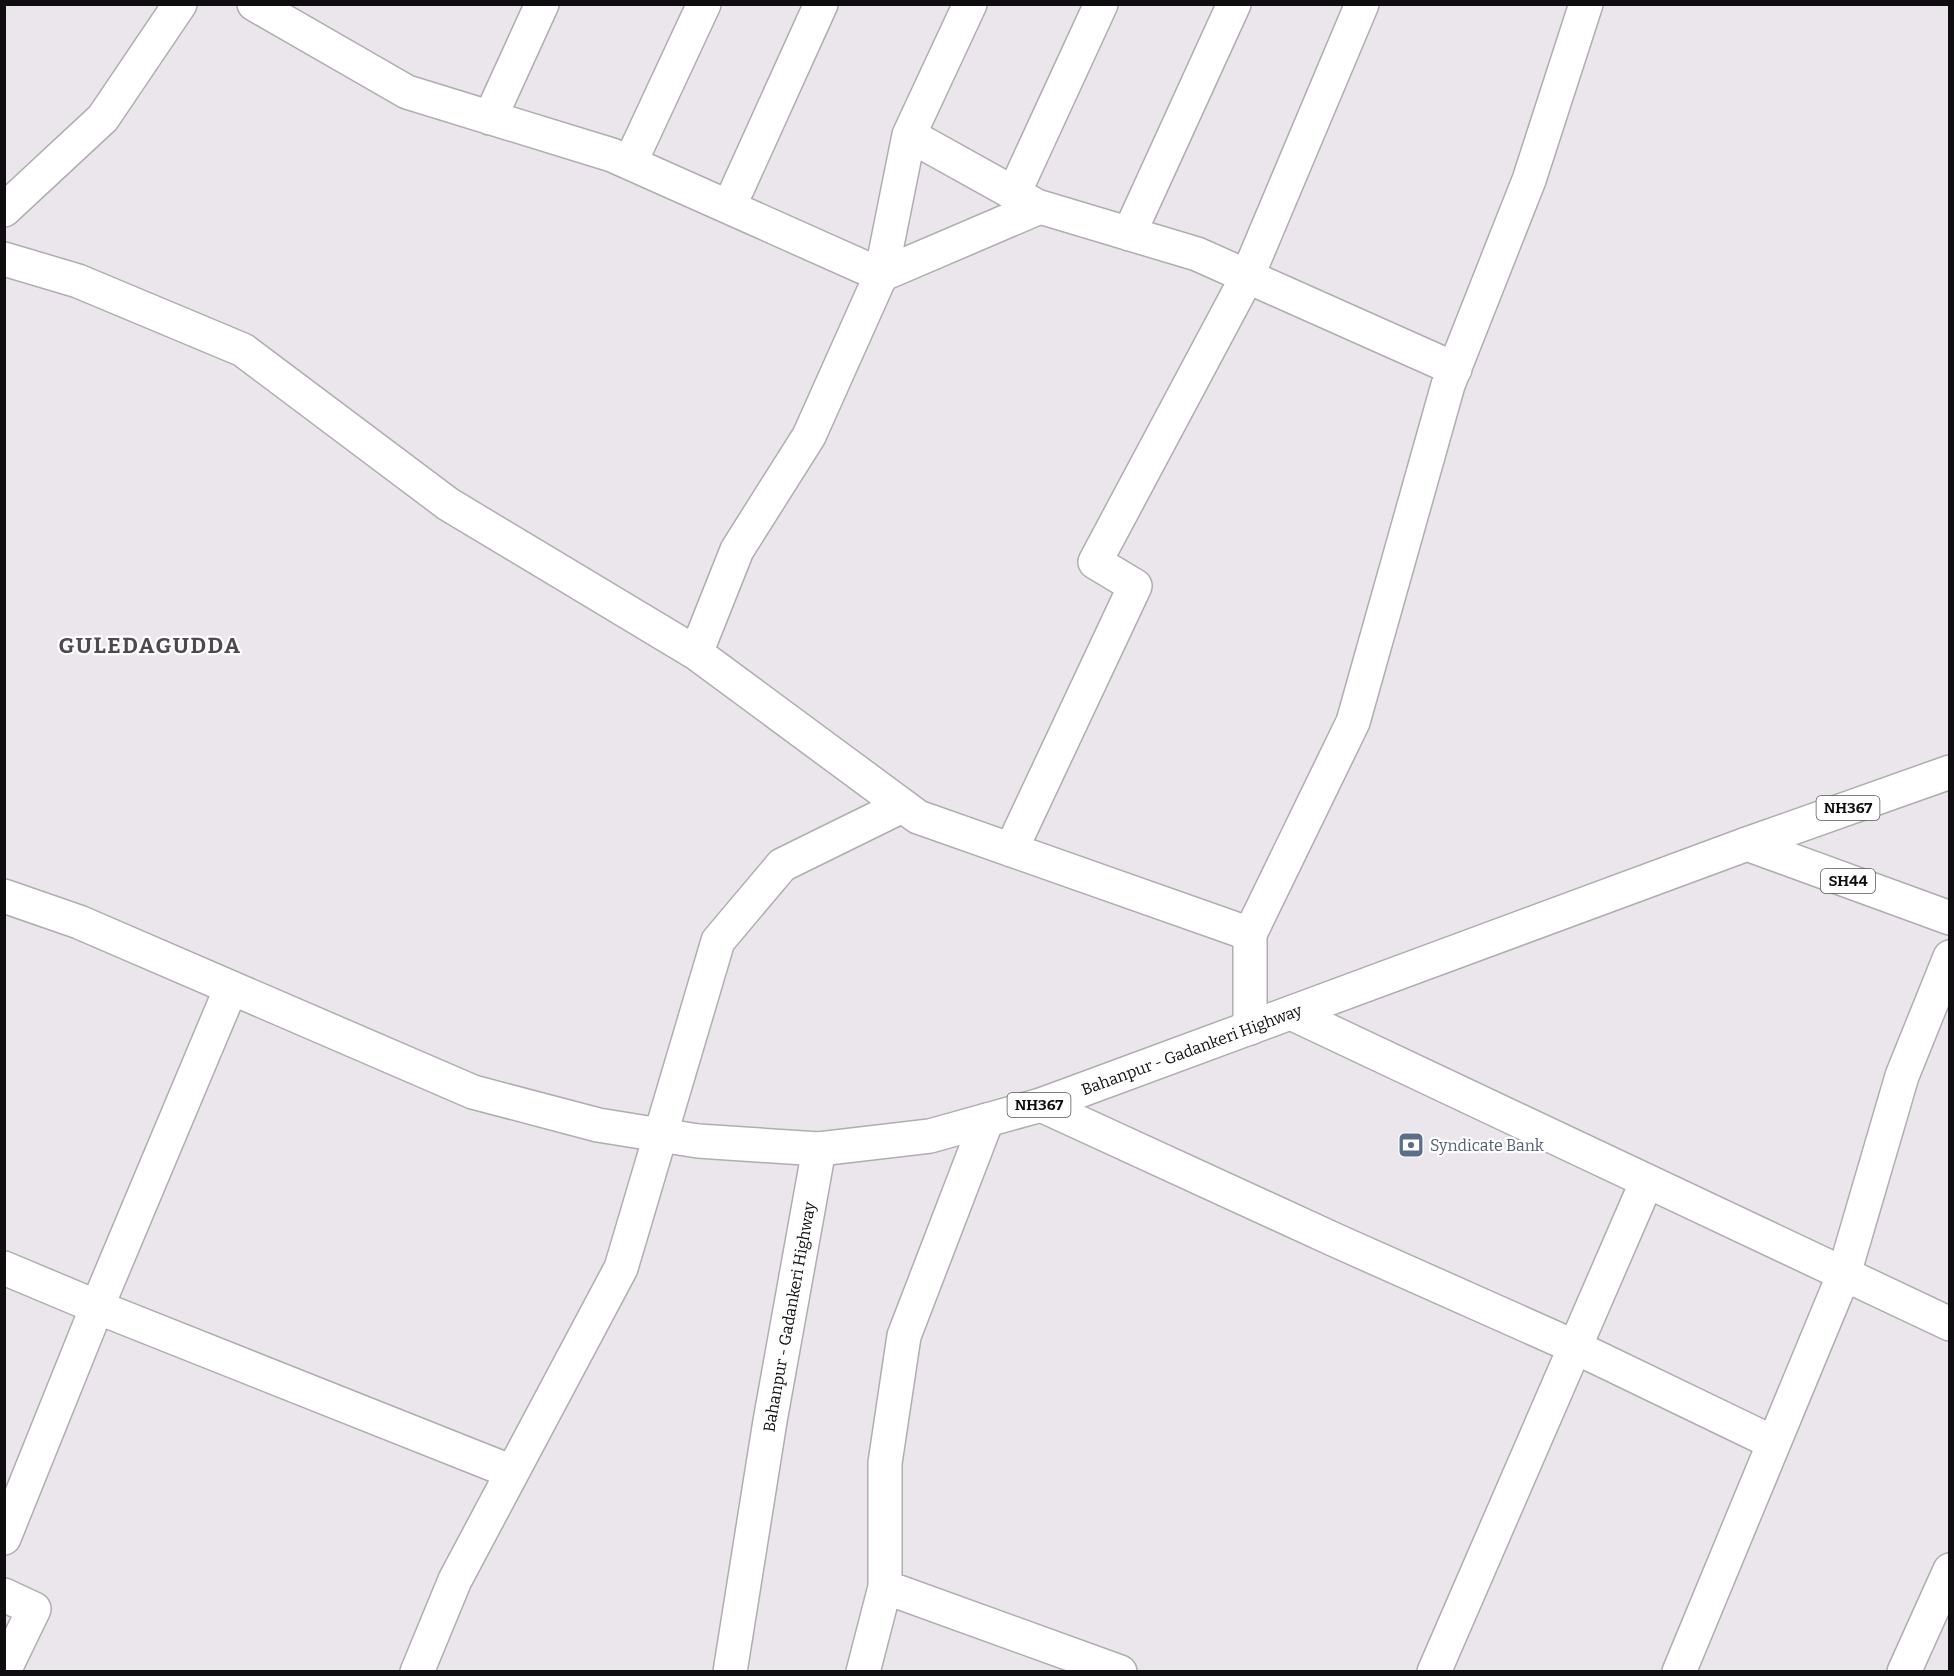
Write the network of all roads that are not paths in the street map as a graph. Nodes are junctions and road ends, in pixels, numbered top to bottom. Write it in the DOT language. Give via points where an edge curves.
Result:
graph roads {
  1 [pos="180,4"];
  2 [pos="254,4"];
  3 [pos="542,4"];
  4 [pos="704,4"];
  5 [pos="821,4"];
  6 [pos="970,4"];
  7 [pos="1101,4"];
  8 [pos="1234,4"];
  9 [pos="1362,4"];
  10 [pos="1586,4"];
  11 [pos="490,118"];
  12 [pos="909,135"];
  13 [pos="630,163"];
  14 [pos="1027,200"];
  15 [pos="729,207"];
  16 [pos="4,210"];
  17 [pos="1129,234"];
  18 [pos="4,259"];
  19 [pos="881,274"];
  20 [pos="1247,277"];
  21 [pos="1455,369"];
  22 [pos="696,653"];
  23 [pos="1950,772"];
  24 [pos="902,806"];
  25 [pos="1747,844"];
  26 [pos="1011,850"];
  27 [pos="4,896"];
  28 [pos="1950,918"];
  29 [pos="1250,934"];
  30 [pos="1950,957"];
  31 [pos="231,988"];
  32 [pos="1291,1013"];
  33 [pos="1250,1028"];
  34 [pos="1041,1105"];
  35 [pos="987,1120"];
  36 [pos="660,1135"];
  37 [pos="819,1149"];
  38 [pos="1647,1181"];
  39 [pos="4,1268"];
  40 [pos="1844,1274"];
  41 [pos="97,1307"];
  42 [pos="1950,1324"];
  43 [pos="1575,1347"];
  44 [pos="1774,1443"];
  45 [pos="512,1472"];
  46 [pos="4,1538"];
  47 [pos="1950,1570"];
  48 [pos="885,1587"];
  49 [pos="4,1595"];
  50 [pos="4,1671"];
  51 [pos="417,1671"];
  52 [pos="730,1671"];
  53 [pos="863,1671"];
  54 [pos="1120,1671"];
  55 [pos="1434,1671"];
  56 [pos="1679,1671"];
  57 [pos="1904,1671"];
  1 -- 16 [label="main road" via="103,118"];
  2 -- 11 [label="main road" via="407,92"];
  3 -- 11 [label="main road"];
  4 -- 13 [label="main road"];
  5 -- 15 [label="main road"];
  6 -- 12 [label="main road"];
  7 -- 14 [label="main road"];
  8 -- 17 [label="main road"];
  9 -- 20 [label="main road"];
  10 -- 21 [label="main road" via="1529,180"];
  11 -- 13 [label="main road"];
  12 -- 14 [label="main road"];
  12 -- 19 [label="main road"];
  13 -- 15 [label="main road"];
  14 -- 17 [label="main road"];
  14 -- 19 [label="main road"];
  15 -- 19 [label="main road"];
  17 -- 20 [label="main road" via="1197,254"];
  18 -- 22 [label="main road" via="78,281 243,350 448,504"];
  19 -- 22 [label="main road" via="809,436 737,550"];
  20 -- 21 [label="main road"];
  20 -- 26 [label="main road" via="1095,562 1135,586"];
  21 -- 29 [label="main road" via="1353,722"];
  22 -- 24 [label="main road"];
  23 -- 25 [label="main road, NH367"];
  24 -- 26 [label="main road" via="918,817"];
  24 -- 36 [label="main road" via="782,865 718,941"];
  25 -- 28 [label="main road, SH44"];
  25 -- 32 [label="main road, Bahanpur - Gadankeri Highway / NH367"];
  26 -- 29 [label="main road"];
  27 -- 31 [label="main road" via="79,922"];
  29 -- 33 [label="main road"];
  30 -- 40 [label="main road" via="1902,1076"];
  31 -- 36 [label="main road" via="473,1092 598,1125"];
  31 -- 41 [label="main road"];
  32 -- 33 [label="main road, Bahanpur - Gadankeri Highway / NH367"];
  32 -- 38 [label="main road"];
  33 -- 34 [label="main road, Bahanpur - Gadankeri Highway / NH367"];
  34 -- 35 [label="main road, Bahanpur - Gadankeri Highway / NH367"];
  34 -- 43 [label="main road"];
  35 -- 37 [label="main road, Bahanpur - Gadankeri Highway / NH367" via="930,1136"];
  35 -- 48 [label="main road" via="904,1336 885,1463"];
  36 -- 37 [label="main road"];
  36 -- 45 [label="main road" via="621,1268"];
  37 -- 52 [label="main road, Bahanpur - Gadankeri Highway"];
  38 -- 40 [label="main road"];
  38 -- 43 [label="main road"];
  39 -- 41 [label="main road"];
  40 -- 42 [label="main road"];
  40 -- 44 [label="main road"];
  41 -- 45 [label="main road"];
  41 -- 46 [label="main road"];
  43 -- 44 [label="main road"];
  43 -- 55 [label="main road"];
  44 -- 56 [label="main road"];
  45 -- 51 [label="main road" via="455,1580"];
  47 -- 57 [label="main road"];
  48 -- 53 [label="main road"];
  48 -- 54 [label="main road"];
  49 -- 50 [label="main road" via="34,1609"];
}
